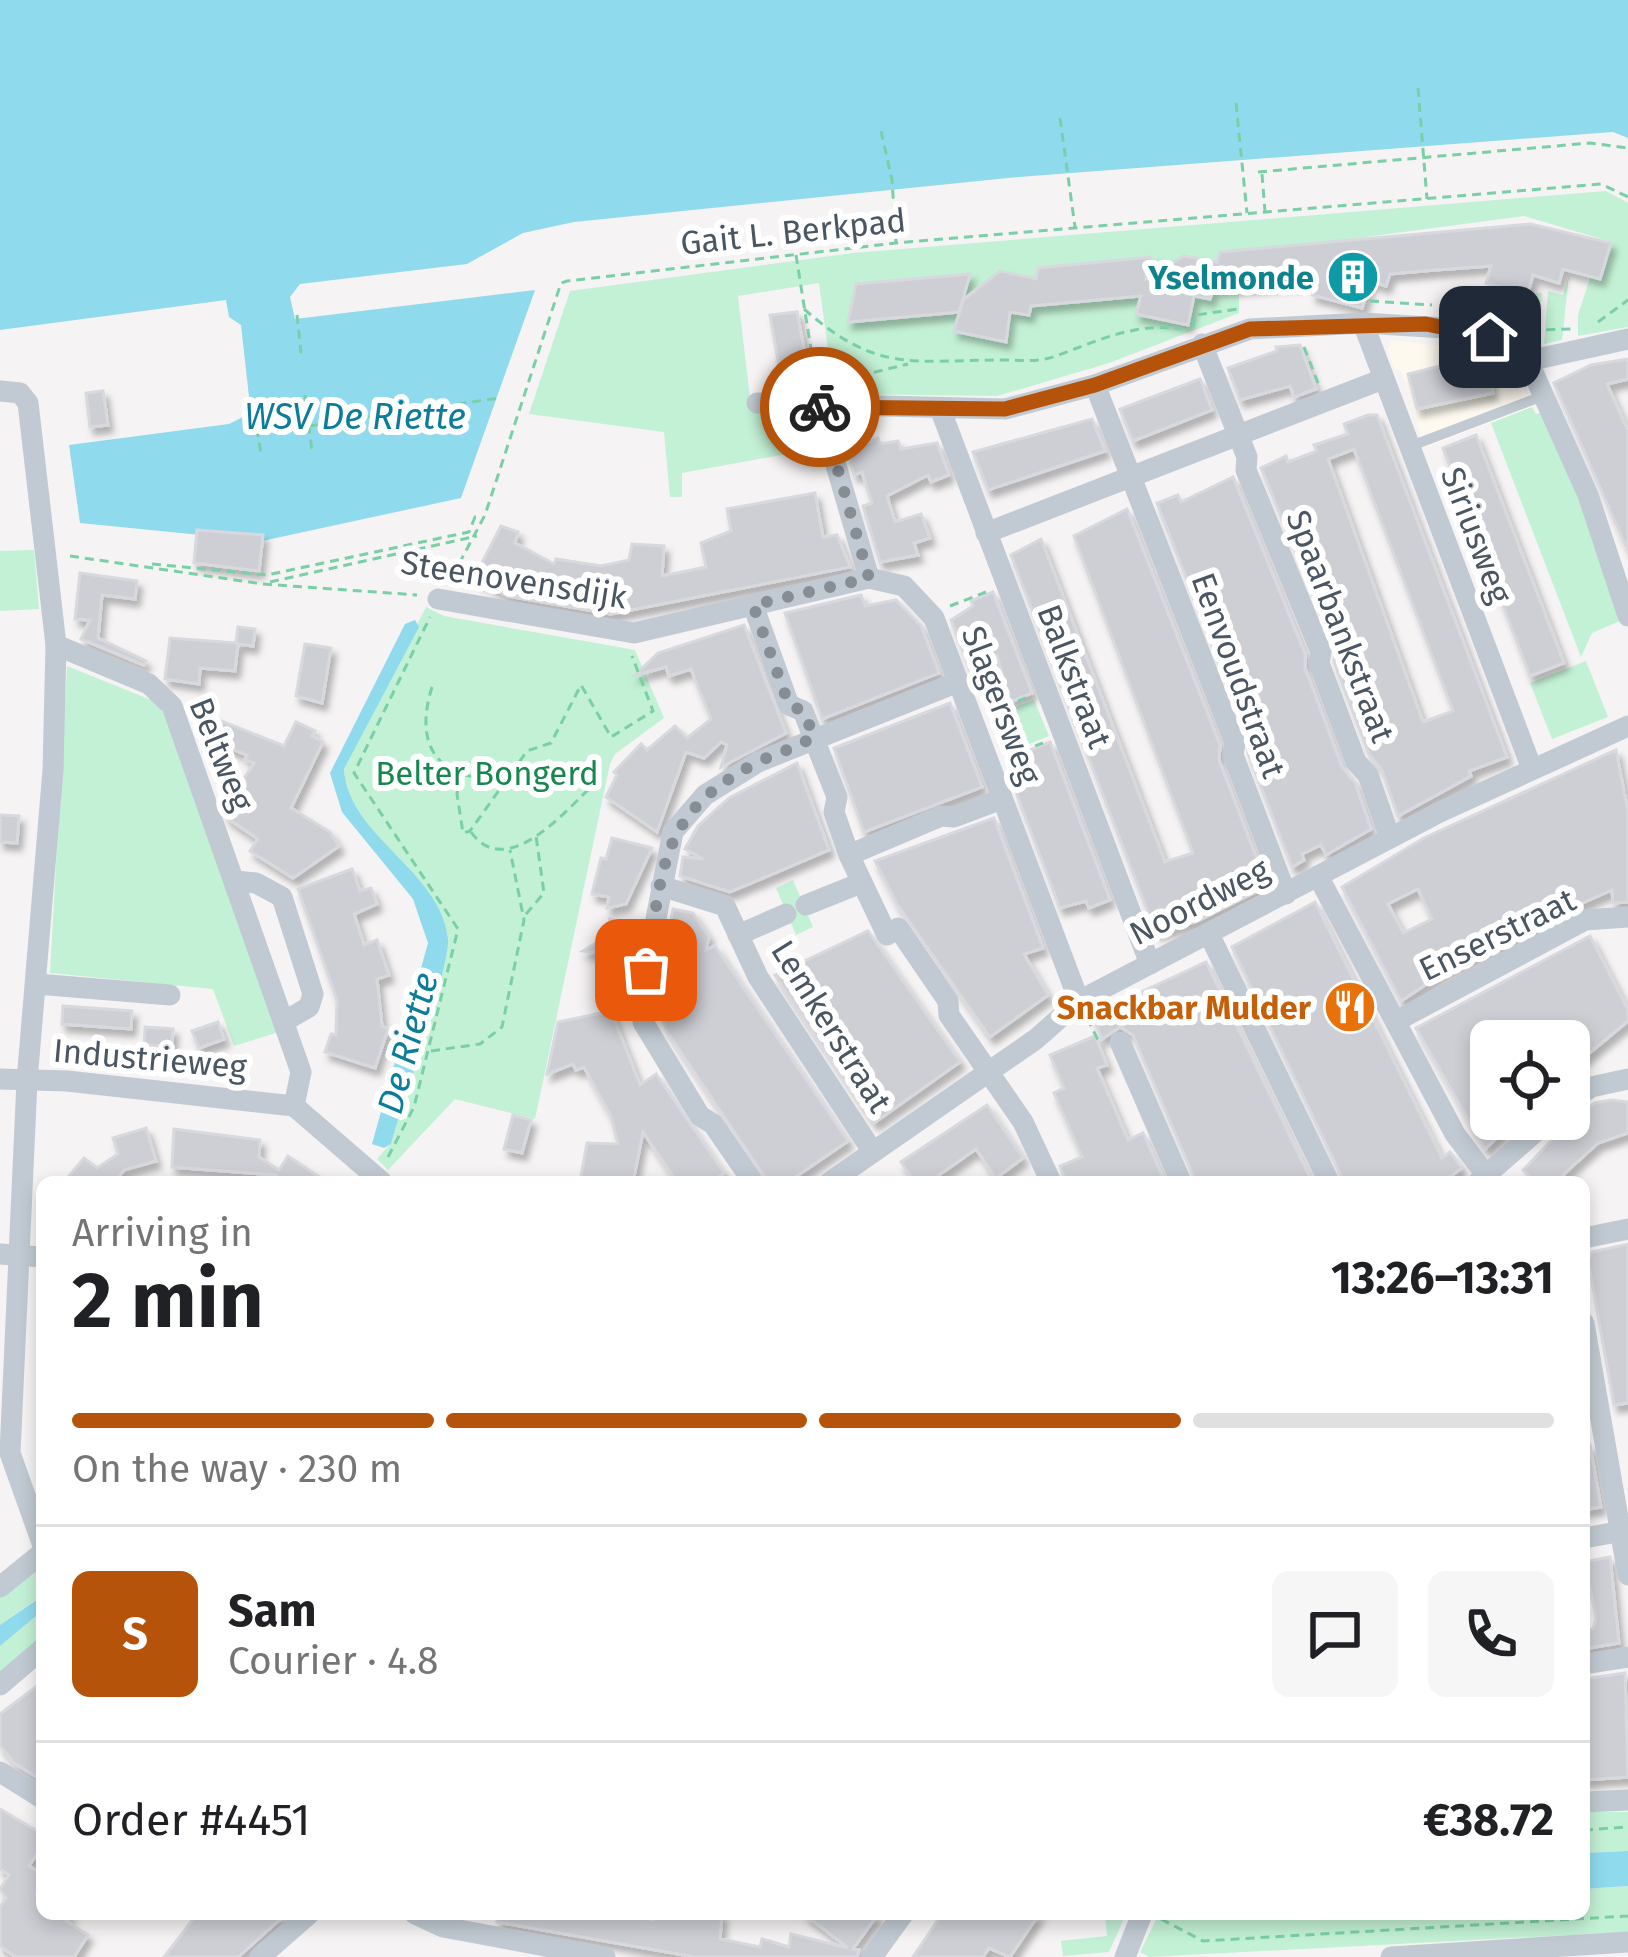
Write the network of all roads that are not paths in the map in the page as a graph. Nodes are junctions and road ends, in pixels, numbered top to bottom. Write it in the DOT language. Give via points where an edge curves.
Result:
graph roads {
  1 [pos="1364,322"];
  2 [pos="1628,339"];
  3 [pos="1202,344"];
  4 [pos="1528,361"];
  5 [pos="1383,379"];
  6 [pos="1095,385"];
  7 [pos="0,391"];
  8 [pos="1543,396"];
  9 [pos="757,403"];
  10 [pos="819,407"];
  11 [pos="941,411"];
  12 [pos="1239,436"];
  13 [pos="1408,447"];
  14 [pos="1131,479"];
  15 [pos="986,533"];
  16 [pos="869,578"];
  17 [pos="439,599"];
  18 [pos="753,605"];
  19 [pos="1628,616"];
  20 [pos="56,644"];
  21 [pos="958,682"];
  22 [pos="1628,726"];
  23 [pos="814,736"];
  24 [pos="1532,769"];
  25 [pos="1002,799"];
  26 [pos="1390,838"];
  27 [pos="849,855"];
  28 [pos="1318,876"];
  29 [pos="236,881"];
  30 [pos="861,883"];
  31 [pos="661,886"];
  32 [pos="1286,894"];
  33 [pos="1628,917"];
  34 [pos="738,934"];
  35 [pos="1209,934"];
  36 [pos="1150,964"];
  37 [pos="37,984"];
  38 [pos="170,995"];
  39 [pos="1078,1001"];
  40 [pos="1398,1020"];
  41 [pos="285,1021"];
  42 [pos="1120,1042"];
  43 [pos="988,1072"];
  44 [pos="1628,1078"];
  45 [pos="0,1079"];
  46 [pos="27,1081"];
  47 [pos="1590,1088"];
  48 [pos="294,1106"];
  49 [pos="1526,1140"];
  50 [pos="873,1152"];
  51 [pos="1488,1173"];
  52 [pos="375,1176"];
  53 [pos="749,1176"];
  54 [pos="839,1176"];
  55 [pos="1048,1176"];
  56 [pos="1178,1176"];
  57 [pos="1326,1176"];
  58 [pos="1628,1229"];
  59 [pos="1590,1237"];
  60 [pos="20,1255"];
  61 [pos="5,1395"];
  62 [pos="1592,1402"];
  63 [pos="36,1526"];
  64 [pos="1625,1531"];
  65 [pos="1590,1537"];
  66 [pos="36,1558"];
  67 [pos="1628,1575"];
  68 [pos="0,1587"];
  69 [pos="36,1654"];
  70 [pos="1628,1657"];
  71 [pos="1590,1663"];
  72 [pos="0,1685"];
  73 [pos="0,1772"];
  74 [pos="36,1794"];
  75 [pos="1628,1800"];
  76 [pos="1590,1802"];
  77 [pos="302,1920"];
  78 [pos="428,1920"];
  79 [pos="892,1920"];
  80 [pos="1146,1920"];
  81 [pos="1623,1947"];
  82 [pos="1426,1956"];
  83 [pos="260,1957"];
  84 [pos="604,1957"];
  85 [pos="872,1957"];
  86 [pos="1125,1957"];
  87 [pos="1391,1957"];
  1 -- 3 [label="street" via="1250,329"];
  1 -- 4 [label="street" via="1461,329 1497,338"];
  1 -- 5 [label="street, Siriusweg"];
  2 -- 4 [label="street"];
  3 -- 6 [label="street"];
  3 -- 12 [label="street, Spaarbankstraat"];
  4 -- 8 [label="street"];
  5 -- 12 [label="street"];
  5 -- 13 [label="street, Siriusweg"];
  6 -- 11 [label="street" via="1005,409"];
  6 -- 14 [label="street, Eenvoudstraat"];
  7 -- 20 [label="street" via="20,393 28,403"];
  8 -- 13 [label="lane"];
  8 -- 19 [label="street" via="1588,495"];
  9 -- 10 [label="street"];
  10 -- 11 [label="street"];
  10 -- 16 [label="street"];
  11 -- 15 [label="street, Balkstraat"];
  12 -- 14 [label="street"];
  12 -- 26 [label="street, Spaarbankstraat"];
  13 -- 24 [label="street, Siriusweg"];
  14 -- 15 [label="street"];
  14 -- 32 [label="street, Eenvoudstraat"];
  15 -- 36 [label="street, Balkstraat"];
  16 -- 18 [label="street"];
  16 -- 21 [label="street, Slagersweg" via="904,586 932,613"];
  17 -- 18 [label="street, Steenovensdijk" via="634,633"];
  18 -- 23 [label="street" via="789,705 803,711"];
  20 -- 29 [label="street, Beltweg" via="149,684 172,706"];
  20 -- 37 [label="street"];
  21 -- 23 [label="street"];
  21 -- 25 [label="street, Slagersweg"];
  22 -- 24 [label="street, Noordweg"];
  23 -- 27 [label="street"];
  23 -- 31 [label="street" via="705,795 673,832"];
  24 -- 26 [label="street, Noordweg"];
  25 -- 27 [label="street"];
  25 -- 39 [label="street, Slagersweg"];
  26 -- 28 [label="street, Noordweg"];
  27 -- 30 [label="street"];
  28 -- 32 [label="street, Noordweg"];
  28 -- 40 [label="street"];
  29 -- 41 [label="street, Beltweg"];
  29 -- 41 [label="street" via="282,897 313,994"];
  30 -- 34 [label="street"];
  30 -- 43 [label="street" via="887,935 898,928"];
  31 -- 34 [label="street, Lemkerstraat" via="725,907"];
  31 -- 53 [label="street" via="643,1022 700,1116"];
  32 -- 35 [label="street, Noordweg"];
  33 -- 40 [label="street, Enserstraat" via="1585,920"];
  34 -- 50 [label="street, Lemkerstraat" via="812,1065"];
  35 -- 36 [label="street, Noordweg"];
  35 -- 57 [label="street"];
  36 -- 39 [label="street, Noordweg"];
  37 -- 38 [label="street"];
  37 -- 46 [label="street"];
  39 -- 43 [label="street, Noordweg"];
  40 -- 51 [label="street" via="1455,1134"];
  41 -- 48 [label="street, Beltweg" via="301,1072"];
  42 -- 56 [label="street"];
  43 -- 50 [label="street, Noordweg"];
  43 -- 55 [label="street"];
  44 -- 47 [label="street"];
  45 -- 46 [label="street, Industrieweg"];
  46 -- 48 [label="street, Industrieweg"];
  46 -- 60 [label="street"];
  48 -- 52 [label="street"];
  49 -- 51 [label="street"];
  50 -- 54 [label="street, Noordweg"];
  58 -- 59 [label="street"];
  60 -- 61 [label="street"];
  61 -- 63 [label="street" via="10,1453"];
  62 -- 64 [label="street"];
  64 -- 65 [label="street"];
  64 -- 67 [label="street"];
  66 -- 68 [label="street"];
  69 -- 72 [label="street"];
  70 -- 71 [label="street"];
  73 -- 74 [label="street"];
  75 -- 76 [label="street"];
  77 -- 83 [label="street"];
  78 -- 84 [label="street"];
  79 -- 85 [label="street"];
  80 -- 86 [label="street"];
  81 -- 82 [label="street"];
  82 -- 87 [label="street"];
}
